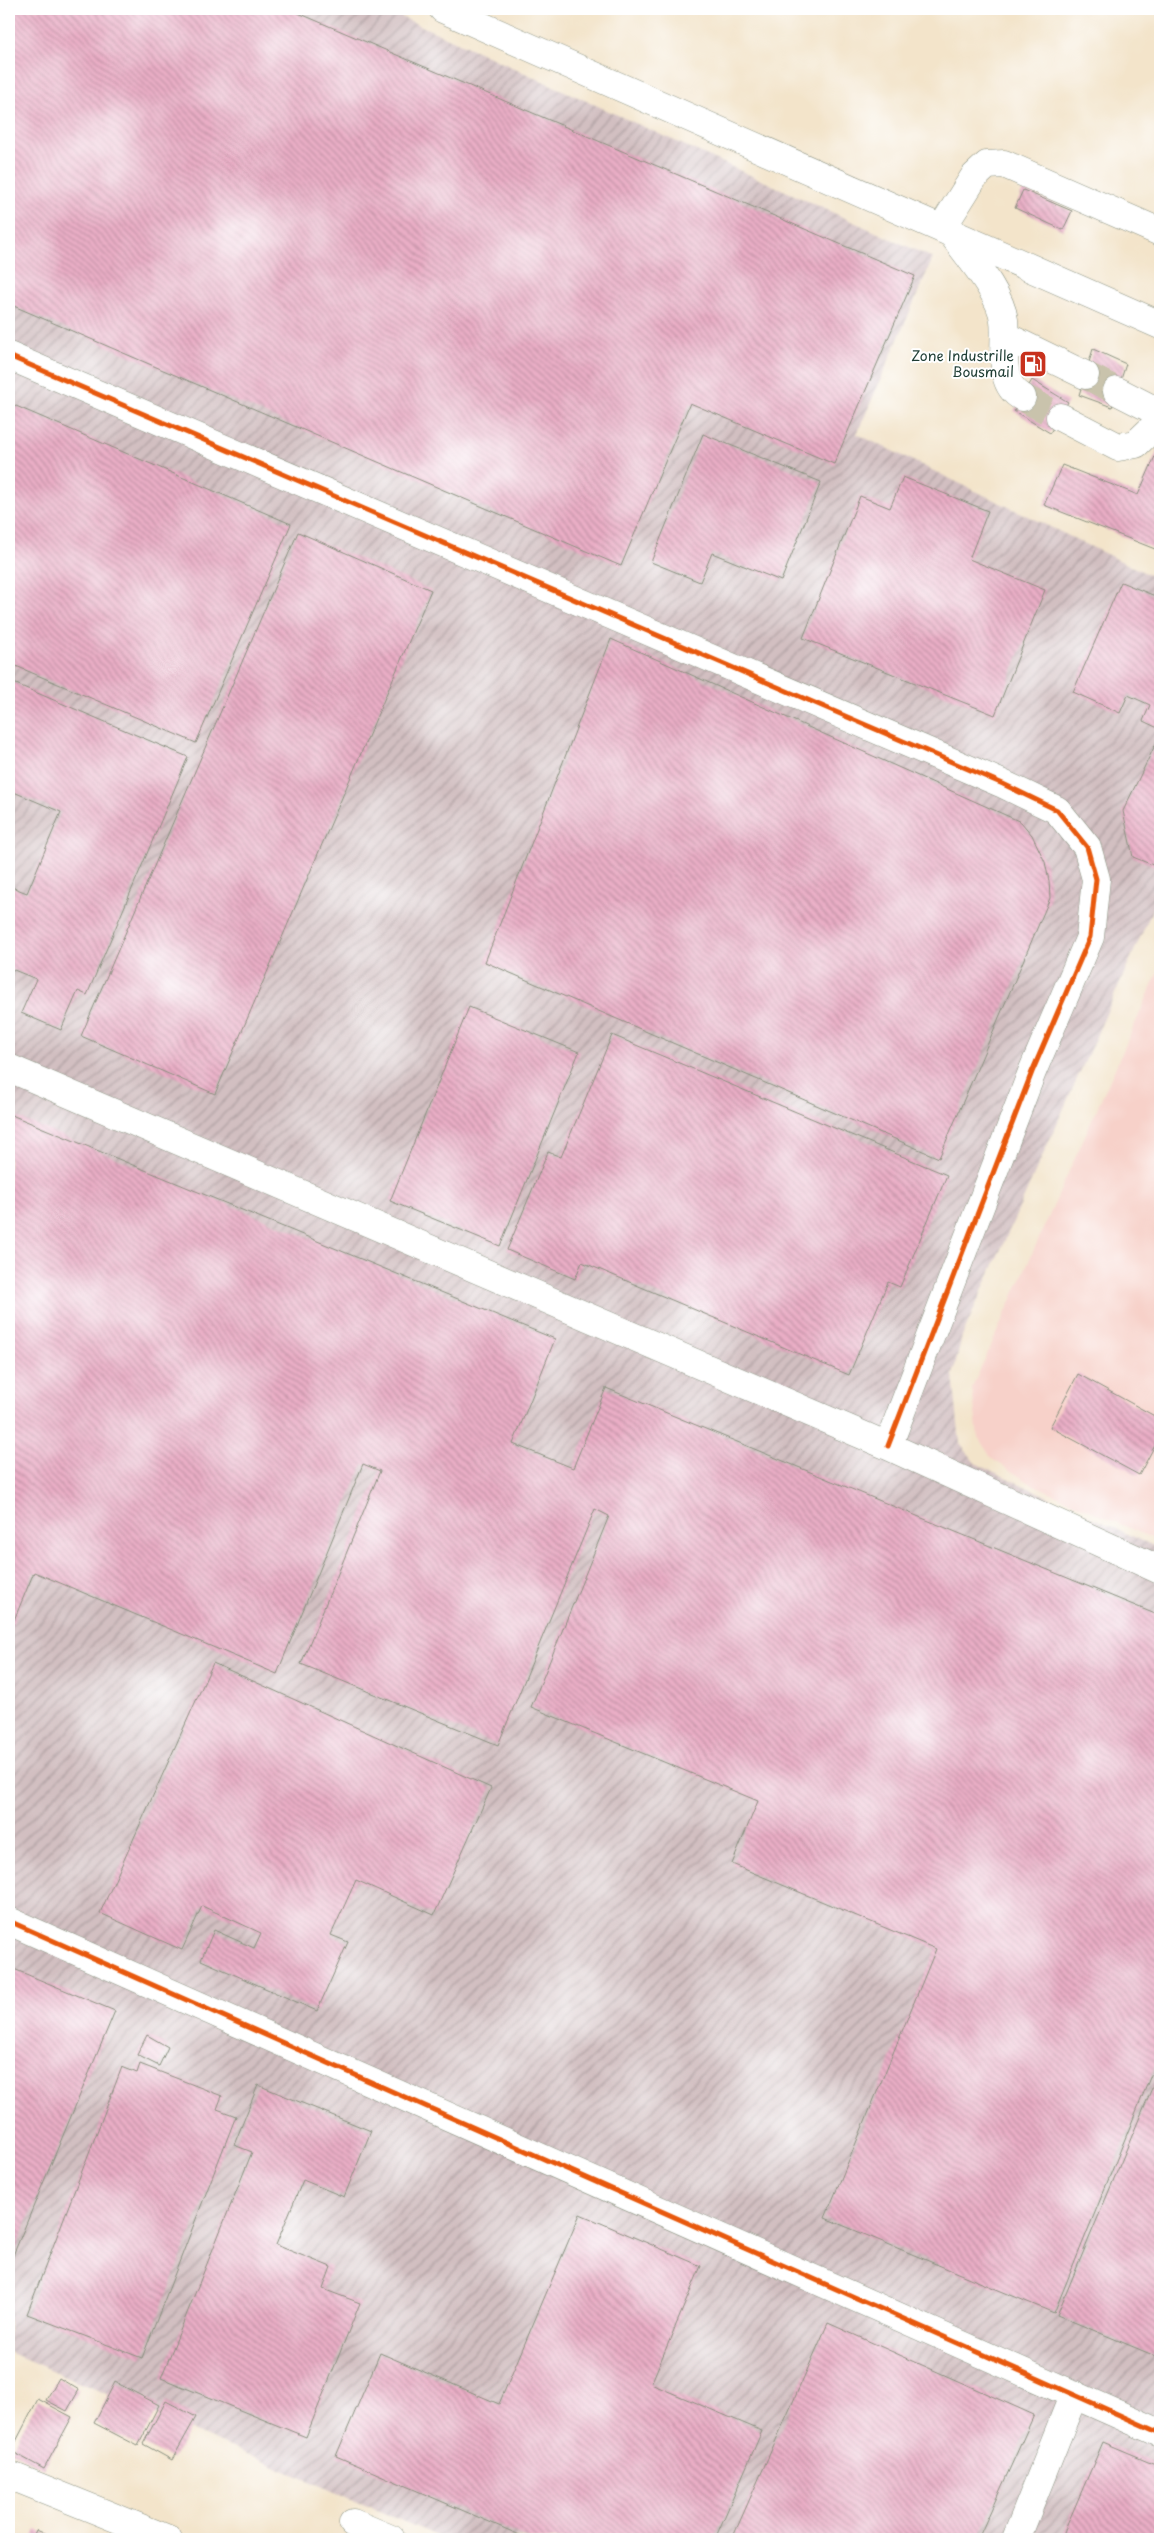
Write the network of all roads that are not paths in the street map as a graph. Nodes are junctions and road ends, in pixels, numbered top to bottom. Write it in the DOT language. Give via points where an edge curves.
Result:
graph roads {
  1 [pos="442,9"];
  2 [pos="946,230"];
  3 [pos="1160,232"];
  4 [pos="1160,325"];
  5 [pos="1005,336"];
  6 [pos="9,356"];
  7 [pos="1085,375"];
  8 [pos="1117,391"];
  9 [pos="1022,397"];
  10 [pos="1160,413"];
  11 [pos="1060,417"];
  12 [pos="1160,421"];
  13 [pos="9,1068"];
  14 [pos="888,1446"];
  15 [pos="1160,1570"];
  16 [pos="9,1921"];
  17 [pos="1074,2394"];
  18 [pos="1160,2433"];
  19 [pos="9,2475"];
  20 [pos="353,2523"];
  21 [pos="168,2539"];
  22 [pos="391,2539"];
  23 [pos="1016,2539"];
  1 -- 2 [label="street"];
  2 -- 3 [label="street" via="974,177 987,165 1004,164"];
  2 -- 4 [label="street"];
  2 -- 5 [label="street" via="999,302"];
  5 -- 7 [label="street"];
  5 -- 9 [label="street" via="1006,380 1014,393"];
  6 -- 14 [label="street" via="1002,784 1057,810 1087,846 1096,879 1090,937 1032,1072"];
  8 -- 10 [label="street"];
  11 -- 12 [label="street" via="1118,447 1136,444"];
  13 -- 14 [label="street"];
  14 -- 15 [label="street"];
  16 -- 17 [label="street"];
  17 -- 18 [label="street"];
  17 -- 23 [label="street"];
  19 -- 21 [label="street"];
  20 -- 22 [label="street"];
}
